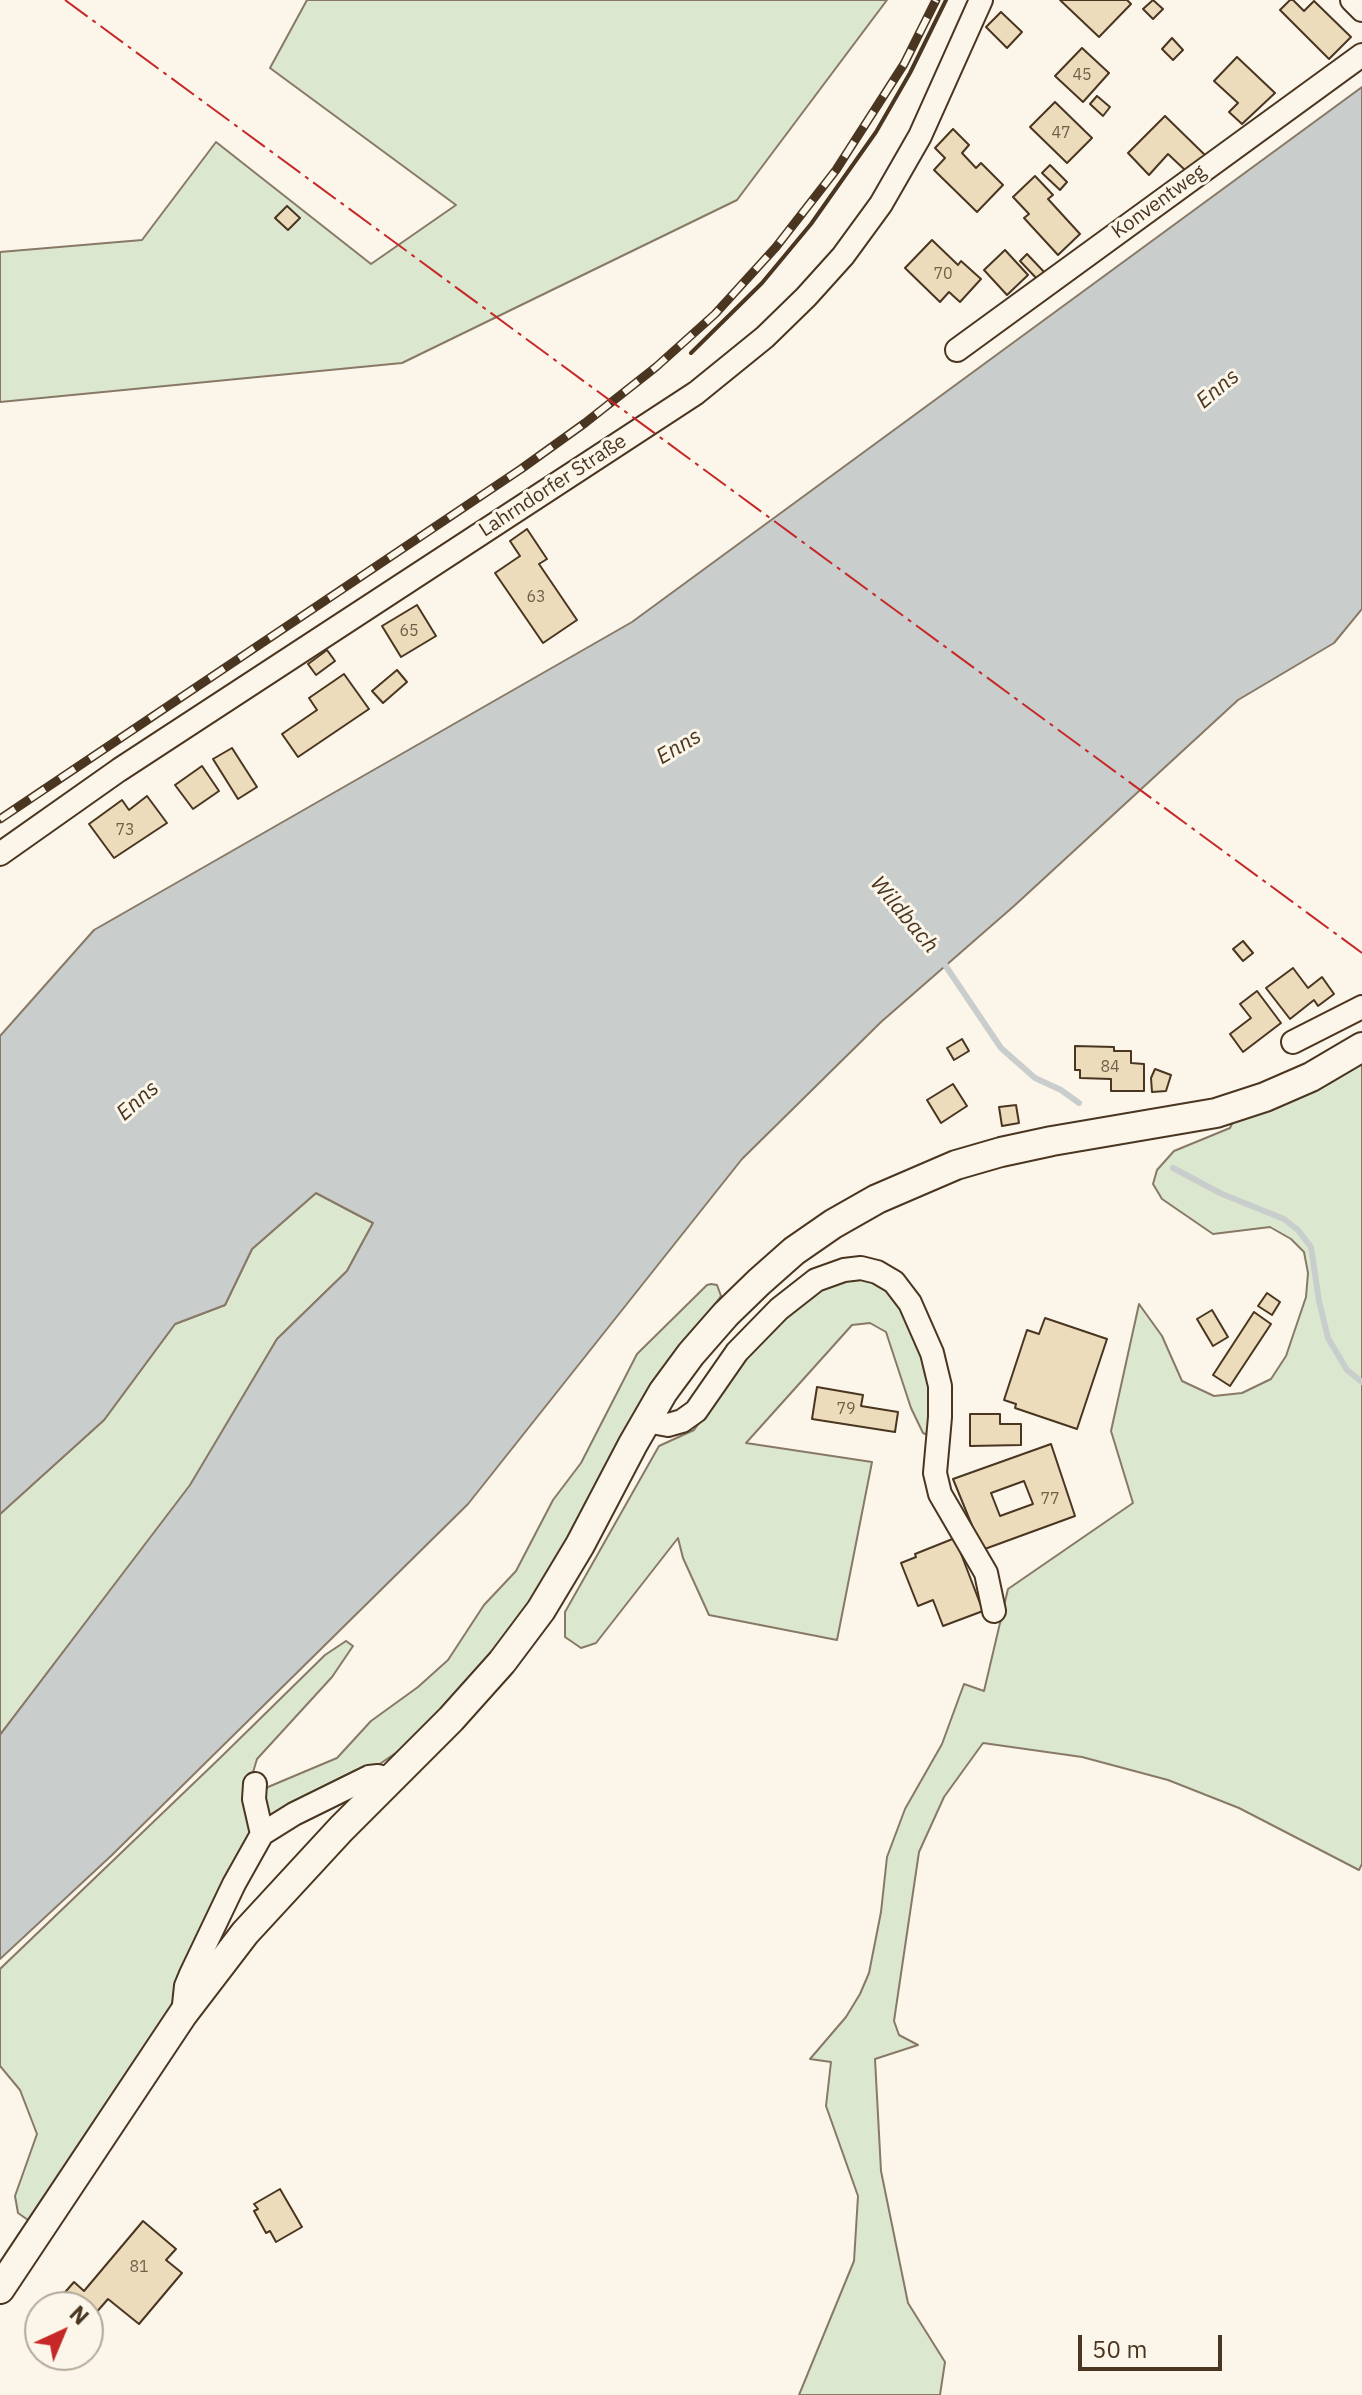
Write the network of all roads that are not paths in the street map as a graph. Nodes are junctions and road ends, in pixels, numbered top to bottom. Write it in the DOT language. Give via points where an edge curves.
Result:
graph roads {
  1 [pos="981,0"];
  2 [pos="1352,0"];
  3 [pos="1362,10"];
  4 [pos="1362,55"];
  5 [pos="957,350"];
  6 [pos="0,854"];
  7 [pos="1362,1007"];
  8 [pos="1293,1042"];
  9 [pos="1362,1047"];
  10 [pos="646,1421"];
  11 [pos="994,1611"];
  12 [pos="390,1780"];
  13 [pos="255,1784"];
  14 [pos="262,1834"];
  15 [pos="183,2014"];
  16 [pos="0,2289"];
  1 -- 6 [label="street, Lahrndorfer Straße" via="920,136 881,204 843,256 765,337 696,393 119,770"];
  2 -- 3 [label="street"];
  4 -- 5 [label="street, Konventweg"];
  7 -- 8 [label="street"];
  9 -- 10 [label="main road" via="1311,1077 1216,1113 1001,1152 877,1199 794,1251 759,1282 691,1354"];
  10 -- 11 [label="street" via="668,1425 696,1411 746,1341 816,1280 844,1270 877,1272 894,1282 910,1303 932,1353 940,1386 935,1473 940,1494 986,1573"];
  10 -- 12 [label="main road" via="541,1610 502,1662"];
  12 -- 14 [label="street" via="369,1777"];
  12 -- 15 [label="main road" via="245,1933"];
  13 -- 14 [label="street"];
  14 -- 15 [label="street" via="191,1974"];
  15 -- 16 [label="main road"];
}
